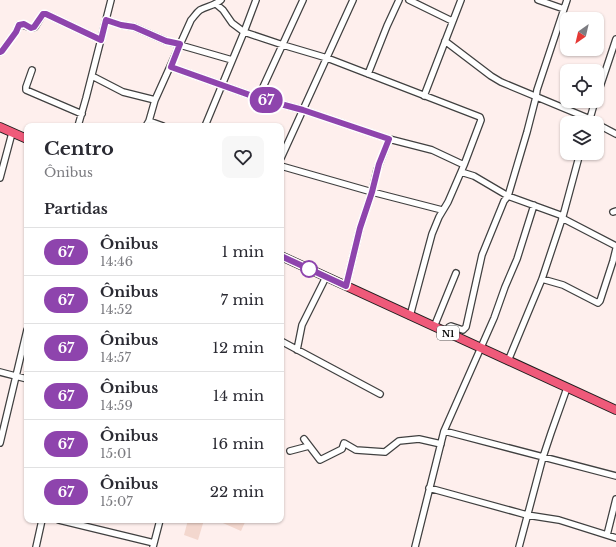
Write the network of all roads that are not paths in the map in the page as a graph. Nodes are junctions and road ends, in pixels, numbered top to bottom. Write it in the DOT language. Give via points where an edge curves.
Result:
graph roads {
  1 [pos="111,0"];
  2 [pos="256,0"];
  3 [pos="303,0"];
  4 [pos="353,0"];
  5 [pos="399,0"];
  6 [pos="409,0"];
  7 [pos="461,0"];
  8 [pos="538,0"];
  9 [pos="567,0"];
  10 [pos="218,2"];
  11 [pos="564,9"];
  12 [pos="106,20"];
  13 [pos="452,21"];
  14 [pos="244,32"];
  15 [pos="616,39"];
  16 [pos="101,40"];
  17 [pos="445,41"];
  18 [pos="180,44"];
  19 [pos="283,45"];
  20 [pos="0,52"];
  21 [pos="327,58"];
  22 [pos="232,60"];
  23 [pos="171,67"];
  24 [pos="32,70"];
  25 [pos="368,74"];
  26 [pos="604,75"];
  27 [pos="92,76"];
  28 [pos="222,86"];
  29 [pos="424,96"];
  30 [pos="536,96"];
  31 [pos="258,98"];
  32 [pos="155,100"];
  33 [pos="303,110"];
  34 [pos="82,114"];
  35 [pos="580,116"];
  36 [pos="79,123"];
  37 [pos="147,123"];
  38 [pos="206,123"];
  39 [pos="0,127"];
  40 [pos="604,128"];
  41 [pos="12,132"];
  42 [pos="616,134"];
  43 [pos="24,138"];
  44 [pos="389,139"];
  45 [pos="284,151"];
  46 [pos="578,160"];
  47 [pos="464,165"];
  48 [pos="284,167"];
  49 [pos="461,172"];
  50 [pos="0,178"];
  51 [pos="372,192"];
  52 [pos="508,196"];
  53 [pos="534,205"];
  54 [pos="442,210"];
  55 [pos="563,217"];
  56 [pos="616,247"];
  57 [pos="284,257"];
  58 [pos="456,273"];
  59 [pos="326,277"];
  60 [pos="542,278"];
  61 [pos="346,286"];
  62 [pos="410,316"];
  63 [pos="434,327"];
  64 [pos="447,332"];
  65 [pos="24,343"];
  66 [pos="284,343"];
  67 [pos="481,348"];
  68 [pos="296,350"];
  69 [pos="508,361"];
  70 [pos="0,372"];
  71 [pos="16,376"];
  72 [pos="24,378"];
  73 [pos="567,388"];
  74 [pos="380,394"];
  75 [pos="616,410"];
  76 [pos="444,430"];
  77 [pos="304,439"];
  78 [pos="0,443"];
  79 [pos="441,444"];
  80 [pos="309,446"];
  81 [pos="290,450"];
  82 [pos="543,457"];
  83 [pos="616,476"];
  84 [pos="429,488"];
  85 [pos="616,499"];
  86 [pos="527,514"];
  87 [pos="41,523"];
  88 [pos="70,523"];
  89 [pos="159,523"];
  90 [pos="607,535"];
  91 [pos="616,538"];
  92 [pos="154,545"];
  93 [pos="417,546"];
  94 [pos="36,547"];
  95 [pos="519,547"];
  1 -- 12 [label="street"];
  2 -- 14 [label="street"];
  3 -- 19 [label="street"];
  4 -- 21 [label="street"];
  5 -- 25 [label="street"];
  6 -- 13 [label="street"];
  7 -- 13 [label="street"];
  8 -- 11 [label="street"];
  9 -- 11 [label="street"];
  10 -- 14 [label="street" via="232,23"];
  10 -- 18 [label="street" via="195,15"];
  11 -- 30 [label="street"];
  12 -- 16 [label="street"];
  12 -- 18 [label="street"];
  13 -- 17 [label="street"];
  14 -- 19 [label="street"];
  14 -- 22 [label="street"];
  15 -- 26 [label="street"];
  16 -- 20 [label="street" via="43,14 34,27 19,25"];
  16 -- 27 [label="street"];
  17 -- 29 [label="street"];
  17 -- 30 [label="street" via="491,76"];
  18 -- 22 [label="street"];
  18 -- 23 [label="street"];
  19 -- 21 [label="street"];
  19 -- 31 [label="street"];
  21 -- 25 [label="street"];
  21 -- 33 [label="street"];
  22 -- 28 [label="street"];
  23 -- 28 [label="street"];
  23 -- 32 [label="street"];
  24 -- 34 [label="street" via="26,90"];
  25 -- 29 [label="street"];
  27 -- 32 [label="street" via="123,92"];
  27 -- 34 [label="street"];
  28 -- 31 [label="street"];
  28 -- 38 [label="street"];
  29 -- 47 [label="street" via="480,117"];
  30 -- 35 [label="street"];
  30 -- 52 [label="street"];
  31 -- 33 [label="street"];
  32 -- 37 [label="street"];
  33 -- 44 [label="street"];
  33 -- 45 [label="street"];
  34 -- 36 [label="street"];
  39 -- 41 [label="highway"];
  40 -- 42 [label="street"];
  41 -- 43 [label="highway"];
  41 -- 50 [label="street"];
  44 -- 47 [label="street" via="432,150"];
  44 -- 51 [label="street"];
  46 -- 55 [label="street"];
  47 -- 49 [label="street"];
  48 -- 51 [label="street"];
  49 -- 52 [label="street" via="474,176"];
  49 -- 54 [label="street"];
  51 -- 54 [label="street"];
  51 -- 61 [label="street"];
  52 -- 53 [label="street"];
  52 -- 64 [label="street" via="482,255 466,327 463,330 451,326"];
  53 -- 55 [label="street"];
  53 -- 67 [label="street" via="517,259"];
  54 -- 62 [label="street" via="432,234"];
  55 -- 56 [label="street"];
  55 -- 60 [label="street"];
  56 -- 60 [label="street" via="598,303 563,285"];
  57 -- 59 [label="highway, N1"];
  58 -- 63 [label="street"];
  59 -- 61 [label="highway, N1"];
  59 -- 68 [label="street" via="302,325"];
  60 -- 69 [label="street"];
  61 -- 62 [label="highway, N1"];
  62 -- 63 [label="highway, N1"];
  63 -- 64 [label="highway, N1"];
  64 -- 67 [label="highway, N1"];
  65 -- 71 [label="street"];
  66 -- 68 [label="street"];
  67 -- 69 [label="highway, N1"];
  67 -- 76 [label="street"];
  68 -- 74 [label="street"];
  69 -- 73 [label="highway, N1"];
  70 -- 71 [label="street"];
  71 -- 72 [label="street"];
  71 -- 78 [label="street"];
  73 -- 75 [label="highway, N1"];
  73 -- 82 [label="street"];
  76 -- 79 [label="street"];
  76 -- 82 [label="street"];
  77 -- 80 [label="street"];
  79 -- 80 [label="street" via="419,439 399,441 385,452 356,450 344,443 342,449 320,460"];
  79 -- 84 [label="street"];
  80 -- 81 [label="street"];
  82 -- 83 [label="street"];
  82 -- 86 [label="street"];
  84 -- 86 [label="street"];
  84 -- 93 [label="street"];
  85 -- 90 [label="street"];
  86 -- 90 [label="street" via="559,520"];
  86 -- 95 [label="street"];
  87 -- 94 [label="street"];
  88 -- 92 [label="street"];
  89 -- 92 [label="street"];
  90 -- 91 [label="street"];
}
